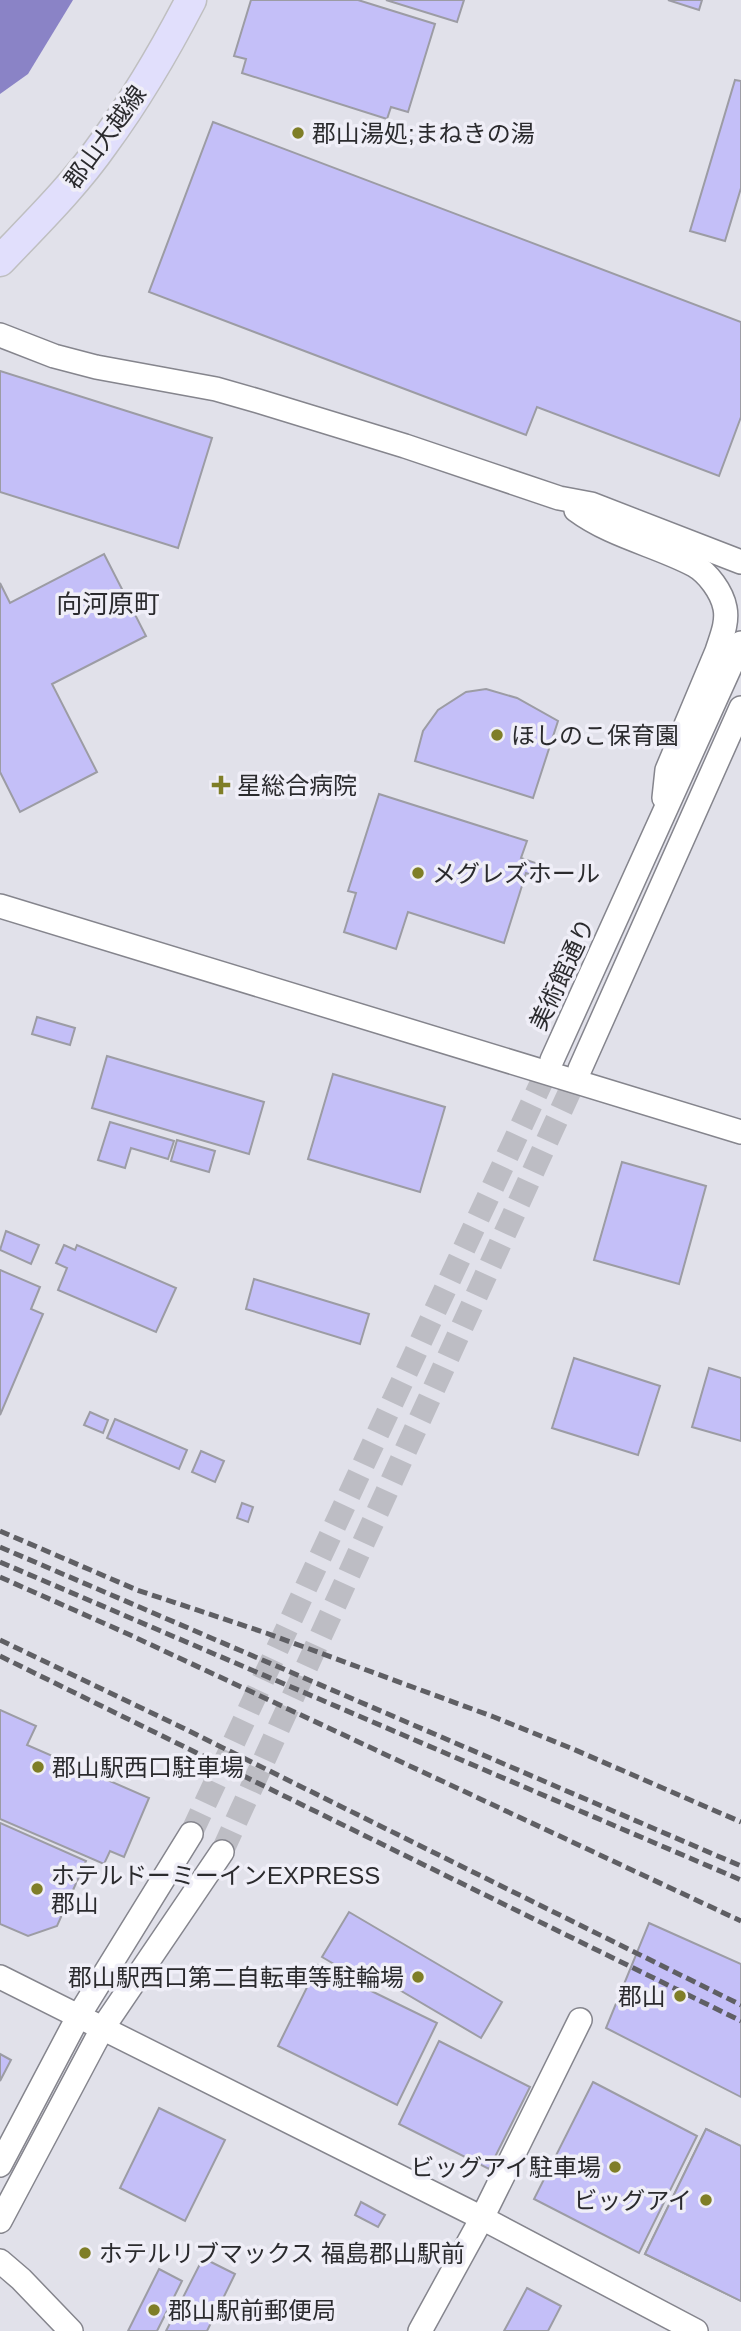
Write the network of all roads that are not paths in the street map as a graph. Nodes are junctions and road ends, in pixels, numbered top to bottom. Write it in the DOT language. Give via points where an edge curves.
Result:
graph roads {
  1 [pos="191,0"];
  2 [pos="0,261"];
  3 [pos="0,335"];
  4 [pos="559,498"];
  5 [pos="741,562"];
  6 [pos="741,643"];
  7 [pos="741,708"];
  8 [pos="666,810"];
  9 [pos="0,905"];
  10 [pos="552,1060"];
  11 [pos="580,1069"];
  12 [pos="741,1132"];
  13 [pos="191,1834"];
  14 [pos="222,1852"];
  15 [pos="0,1977"];
  16 [pos="79,2017"];
  17 [pos="580,2020"];
  18 [pos="102,2029"];
  19 [pos="0,2165"];
  20 [pos="482,2218"];
  21 [pos="0,2221"];
  22 [pos="0,2261"];
  23 [pos="71,2331"];
  24 [pos="420,2331"];
  25 [pos="696,2331"];
  1 -- 2 [label="main road, 郡山大越線" via="156,66 104,144"];
  3 -- 4 [label="street" via="96,367 258,401"];
  4 -- 5 [label="street" via="592,504"];
  4 -- 8 [label="street" via="584,517 695,566 708,576 725,609 717,651 667,770"];
  6 -- 8 [label="street, 美術館通り"];
  7 -- 11 [label="street"];
  8 -- 10 [label="street, 美術館通り"];
  9 -- 12 [label="street"];
  13 -- 16 [label="street"];
  14 -- 18 [label="street"];
  15 -- 16 [label="street"];
  16 -- 18 [label="street"];
  16 -- 19 [label="street"];
  17 -- 20 [label="street"];
  18 -- 20 [label="street"];
  18 -- 21 [label="street"];
  20 -- 24 [label="street"];
  20 -- 25 [label="street"];
  22 -- 23 [label="street"];
}
